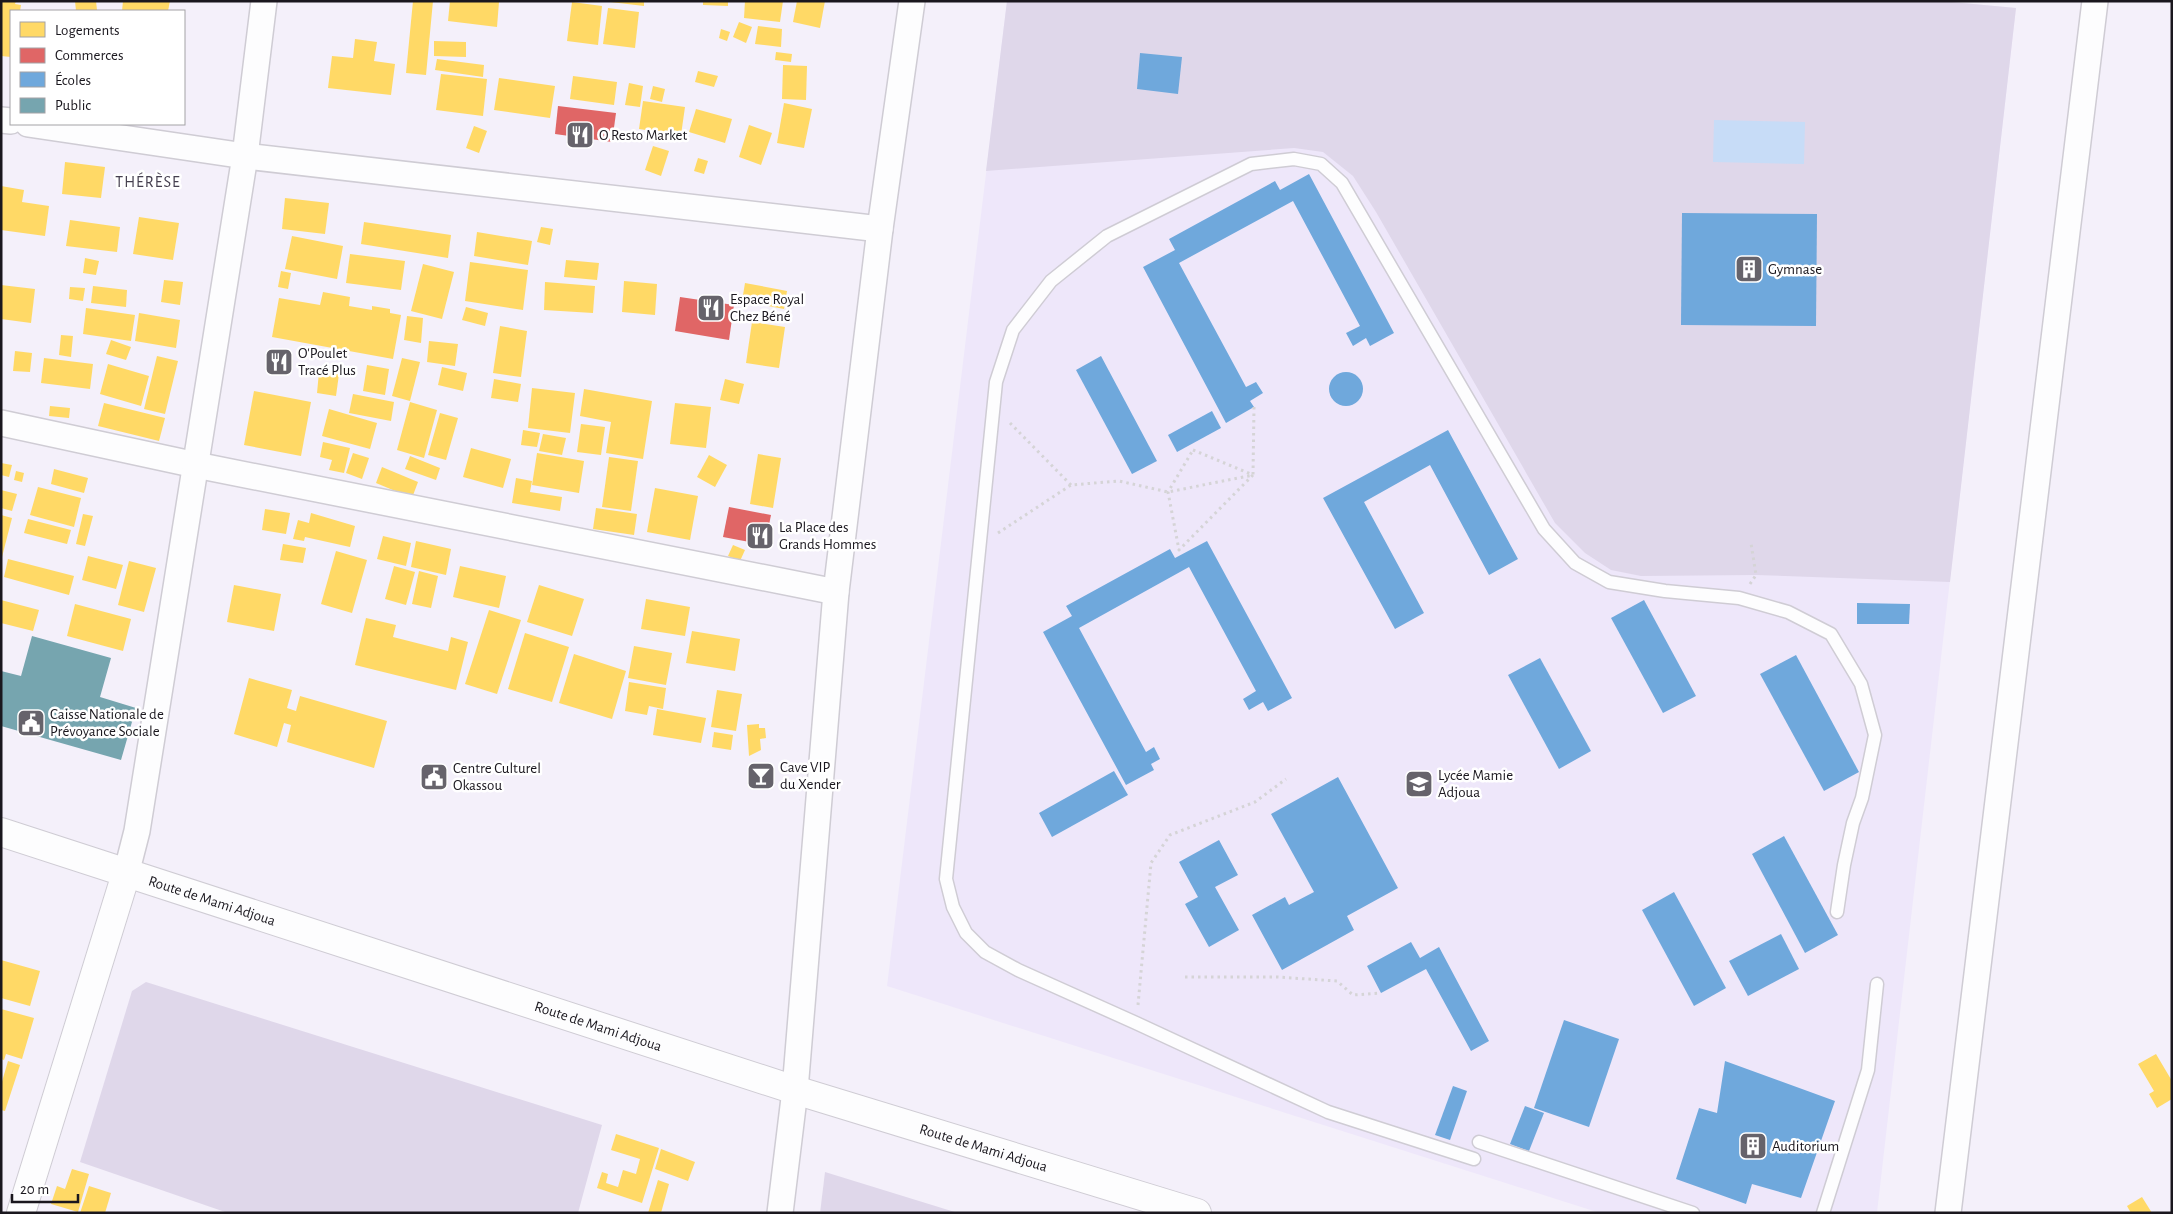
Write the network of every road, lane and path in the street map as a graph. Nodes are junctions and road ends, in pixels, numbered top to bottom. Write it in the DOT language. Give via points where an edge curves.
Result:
graph roads {
  1 [pos="264,1"];
  2 [pos="912,1"];
  3 [pos="2094,1"];
  4 [pos="35,125"];
  5 [pos="245,156"];
  6 [pos="880,229"];
  7 [pos="994,408"];
  8 [pos="1254,408"];
  9 [pos="1,423"];
  10 [pos="196,466"];
  11 [pos="1252,475"];
  12 [pos="1071,485"];
  13 [pos="1168,492"];
  14 [pos="1751,543"];
  15 [pos="979,546"];
  16 [pos="836,592"];
  17 [pos="1739,598"];
  18 [pos="1286,779"];
  19 [pos="1,832"];
  20 [pos="126,874"];
  21 [pos="1837,912"];
  22 [pos="1185,977"];
  23 [pos="1877,984"];
  24 [pos="1381,993"];
  25 [pos="1136,1023"];
  26 [pos="795,1090"];
  27 [pos="1479,1142"];
  28 [pos="1474,1159"];
  29 [pos="21,1213"];
  30 [pos="780,1213"];
  31 [pos="1197,1213"];
  32 [pos="1693,1213"];
  33 [pos="1823,1213"];
  34 [pos="1948,1213"];
  1 -- 5 [label="street"];
  2 -- 6 [label="street"];
  3 -- 34 [label="street"];
  4 -- 5 [label="street"];
  5 -- 6 [label="street"];
  5 -- 10 [label="street"];
  6 -- 16 [label="street"];
  7 -- 12 [label="path"];
  7 -- 15 [label="lane"];
  7 -- 17 [label="lane" via="996,382 1013,330 1051,281 1107,236 1251,164 1294,159 1321,164 1342,183 1544,529 1575,562 1609,582"];
  8 -- 11 [label="path"];
  9 -- 10 [label="street"];
  10 -- 16 [label="street"];
  10 -- 20 [label="street" via="137,831"];
  11 -- 13 [label="path"];
  11 -- 13 [label="path" via="1192,450"];
  11 -- 13 [label="path" via="1178,550"];
  12 -- 13 [label="path" via="1119,481"];
  12 -- 15 [label="path"];
  14 -- 17 [label="path" via="1756,575"];
  15 -- 25 [label="lane" via="946,879 953,907 966,933 985,952"];
  16 -- 26 [label="street"];
  17 -- 21 [label="lane" via="1788,612 1831,634 1861,684 1875,735 1862,798 1853,823"];
  18 -- 25 [label="path" via="1256,802 1170,836 1151,863"];
  19 -- 20 [label="street, Route de Mami Adjoua"];
  20 -- 26 [label="street, Route de Mami Adjoua"];
  20 -- 29 [label="street"];
  22 -- 24 [label="path" via="1337,981 1353,995"];
  23 -- 33 [label="lane" via="1868,1070"];
  25 -- 28 [label="lane" via="1328,1112"];
  26 -- 30 [label="street"];
  26 -- 31 [label="street, Route de Mami Adjoua"];
  27 -- 32 [label="lane"];
}
